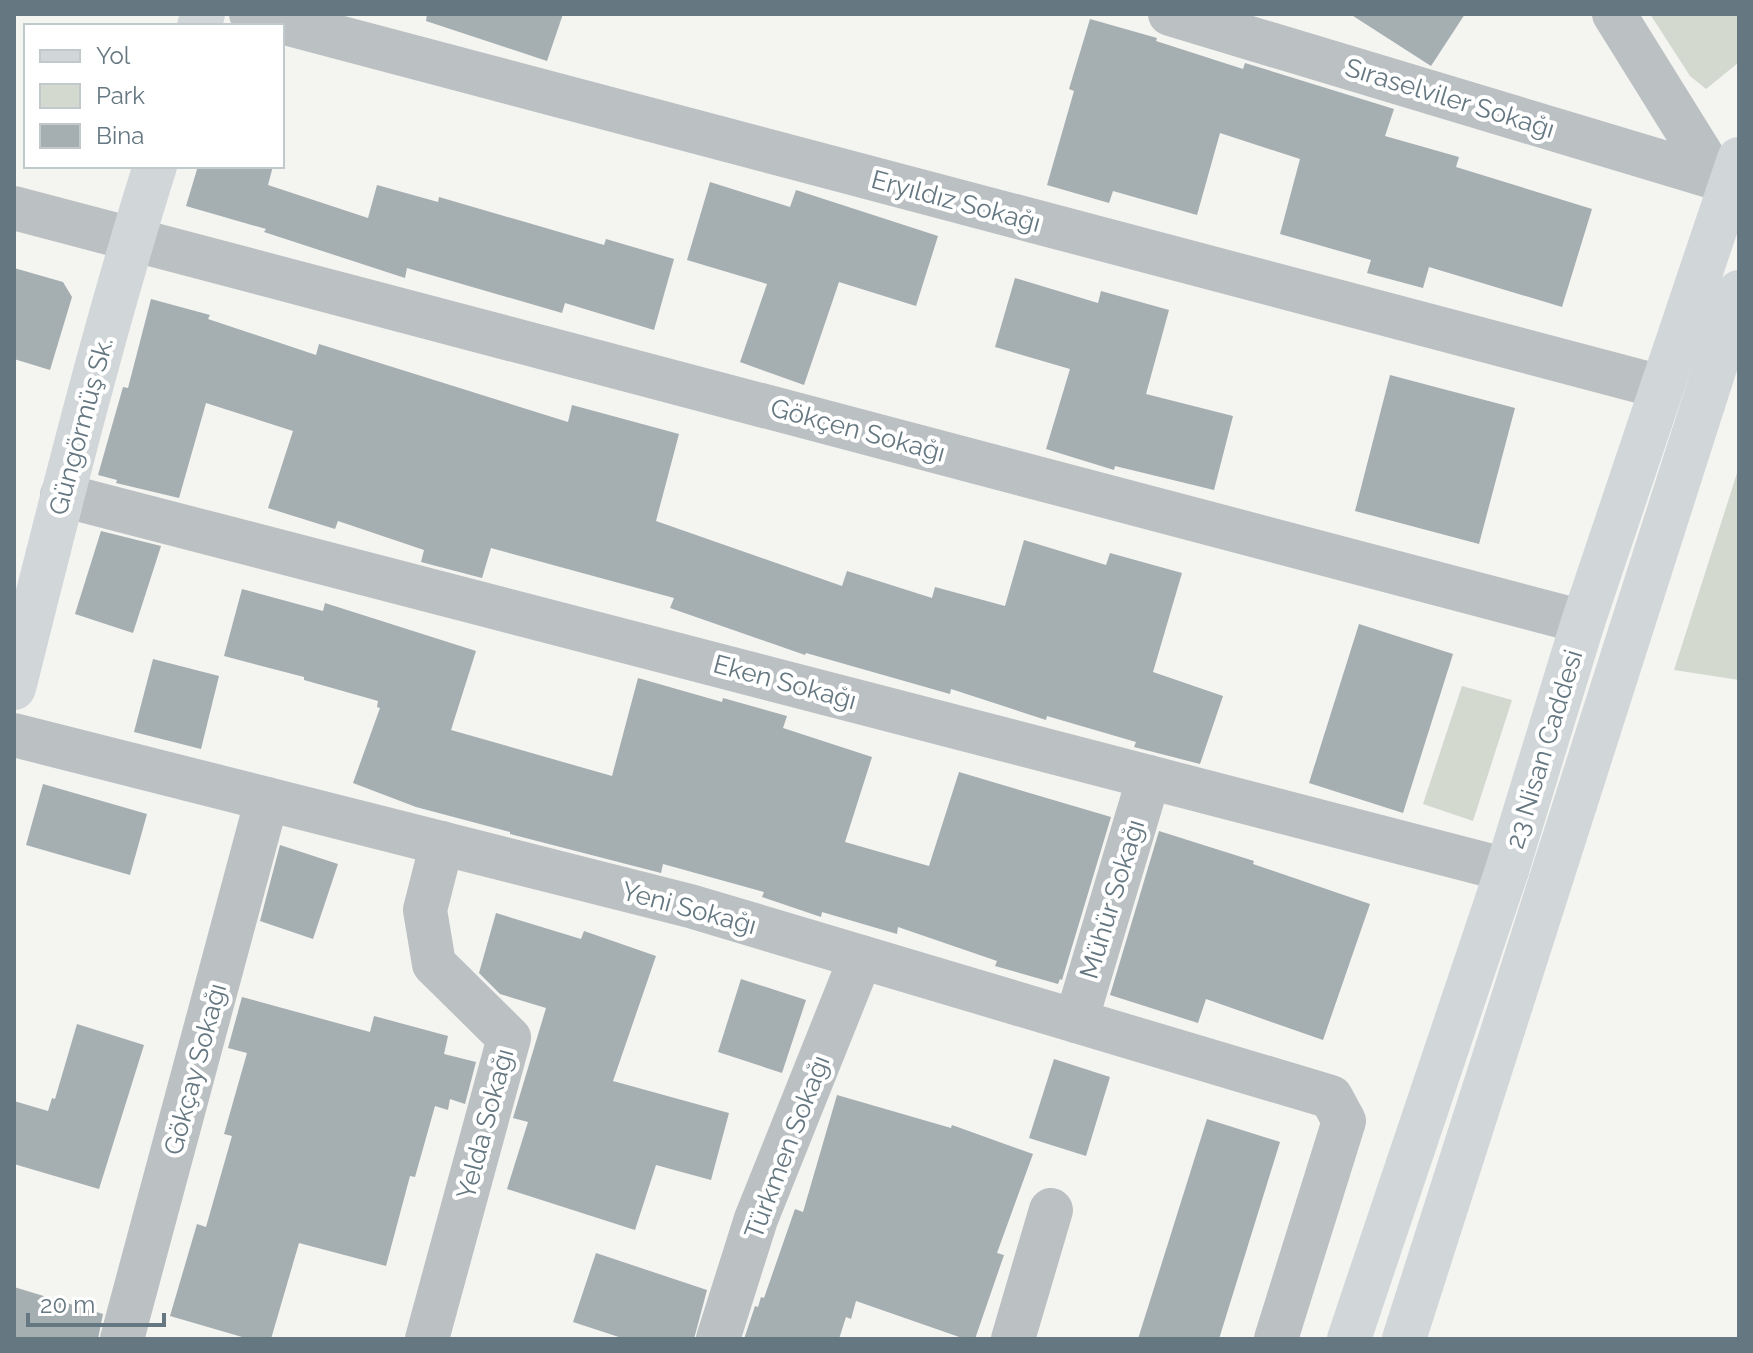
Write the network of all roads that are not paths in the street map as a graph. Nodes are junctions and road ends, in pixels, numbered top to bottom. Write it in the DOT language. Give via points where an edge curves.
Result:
graph roads {
  1 [pos="251,14"];
  2 [pos="1170,14"];
  3 [pos="1278,14"];
  4 [pos="1614,14"];
  5 [pos="1303,54"];
  6 [pos="154,168"];
  7 [pos="1728,173"];
  8 [pos="14,208"];
  9 [pos="132,239"];
  10 [pos="1739,292"];
  11 [pos="1661,387"];
  12 [pos="62,495"];
  13 [pos="1583,622"];
  14 [pos="14,688"];
  15 [pos="14,735"];
  16 [pos="1149,777"];
  17 [pos="267,799"];
  18 [pos="442,843"];
  19 [pos="1507,870"];
  20 [pos="861,957"];
  21 [pos="1076,1021"];
  22 [pos="1051,1210"];
  23 [pos="122,1339"];
  24 [pos="427,1339"];
  25 [pos="718,1339"];
  26 [pos="1013,1339"];
  27 [pos="1276,1339"];
  28 [pos="1349,1339"];
  29 [pos="1404,1339"];
  1 -- 11 [label="street, Eryıldız Sokağı"];
  2 -- 5 [label="street, Sıraselviler Sokağı"];
  3 -- 5 [label="street"];
  4 -- 7 [label="street"];
  5 -- 7 [label="street, Sıraselviler Sokağı"];
  6 -- 9 [label="street, Güngörmüş Sk."];
  7 -- 11 [label="street, 23 Nisan Caddesi"];
  8 -- 9 [label="street, Gökçen Sokağı"];
  9 -- 12 [label="street, Güngörmüş Sk."];
  9 -- 13 [label="street, Gökçen Sokağı"];
  10 -- 29 [label="street, 23 Nisan Caddesi"];
  11 -- 13 [label="street, 23 Nisan Caddesi"];
  12 -- 14 [label="street, Güngörmüş Sk."];
  12 -- 16 [label="street, Eken Sokağı"];
  13 -- 19 [label="street, 23 Nisan Caddesi"];
  15 -- 17 [label="street, Yeni Sokağı"];
  16 -- 19 [label="street, Eken Sokağı"];
  16 -- 21 [label="street, Mühür Sokağı"];
  17 -- 18 [label="street, Yeni Sokağı"];
  17 -- 23 [label="street, Gökçay Sokağı"];
  18 -- 20 [label="street, Yeni Sokağı" via="690,906"];
  18 -- 24 [label="street, Yelda Sokağı" via="425,910 434,964 509,1038"];
  19 -- 28 [label="street, 23 Nisan Caddesi"];
  20 -- 21 [label="street, Yeni Sokağı"];
  20 -- 25 [label="street, Türkmen Sokağı" via="756,1219"];
  21 -- 27 [label="street, Yeni Sokağı" via="1331,1097 1344,1121"];
  22 -- 26 [label="street"];
}
